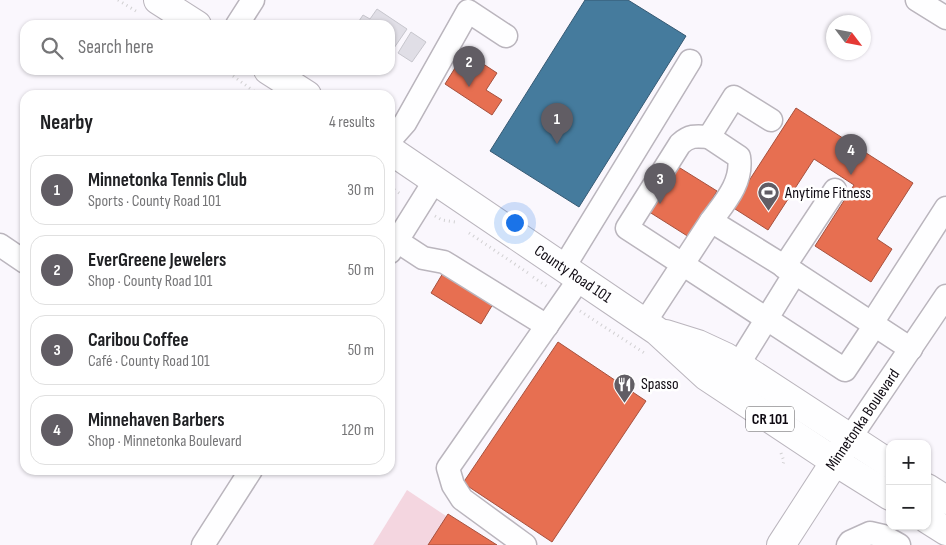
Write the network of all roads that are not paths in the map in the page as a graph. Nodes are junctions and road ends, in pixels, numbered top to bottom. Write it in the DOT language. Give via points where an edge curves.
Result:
graph roads {
  1 [pos="158,0"];
  2 [pos="253,0"];
  3 [pos="917,0"];
  4 [pos="946,18"];
  5 [pos="189,20"];
  6 [pos="240,20"];
  7 [pos="506,36"];
  8 [pos="690,60"];
  9 [pos="276,75"];
  10 [pos="299,90"];
  11 [pos="771,120"];
  12 [pos="395,134"];
  13 [pos="709,137"];
  14 [pos="395,153"];
  15 [pos="435,180"];
  16 [pos="836,190"];
  17 [pos="946,208"];
  18 [pos="711,221"];
  19 [pos="395,243"];
  20 [pos="0,245"];
  21 [pos="395,247"];
  22 [pos="20,259"];
  23 [pos="683,264"];
  24 [pos="789,270"];
  25 [pos="570,282"];
  26 [pos="946,296"];
  27 [pos="766,319"];
  28 [pos="873,324"];
  29 [pos="547,326"];
  30 [pos="651,326"];
  31 [pos="911,349"];
  32 [pos="738,364"];
  33 [pos="850,438"];
  34 [pos="834,461"];
  35 [pos="886,461"];
  36 [pos="249,475"];
  37 [pos="931,491"];
  38 [pos="886,494"];
  39 [pos="946,500"];
  40 [pos="931,522"];
  41 [pos="946,531"];
  42 [pos="519,540"];
  43 [pos="203,545"];
  44 [pos="781,545"];
  45 [pos="848,545"];
  46 [pos="899,545"];
  1 -- 5 [label="main road"];
  2 -- 6 [label="street"];
  3 -- 4 [label="street"];
  7 -- 12 [label="street" via="468,11 405,123"];
  8 -- 25 [label="street"];
  9 -- 10 [label="main road"];
  11 -- 13 [label="street" via="734,97"];
  13 -- 18 [label="street" via="739,157 740,167 732,191"];
  13 -- 23 [label="street" via="686,138 680,144 627,228"];
  14 -- 15 [label="main road, County Road 101 / CR 101"];
  15 -- 19 [label="street"];
  15 -- 25 [label="main road, County Road 101 / CR 101"];
  16 -- 24 [label="street"];
  17 -- 28 [label="street"];
  18 -- 23 [label="street"];
  18 -- 24 [label="street"];
  20 -- 22 [label="street"];
  21 -- 29 [label="street" via="444,262"];
  23 -- 27 [label="street"];
  23 -- 30 [label="street"];
  24 -- 27 [label="street"];
  24 -- 28 [label="street"];
  25 -- 29 [label="street"];
  25 -- 30 [label="main road, County Road 101 / CR 101"];
  26 -- 31 [label="street, Minnetonka Boulevard"];
  27 -- 28 [label="street" via="845,370"];
  27 -- 32 [label="street"];
  28 -- 31 [label="street"];
  29 -- 42 [label="street" via="448,468 462,499"];
  30 -- 32 [label="main road, County Road 101 / CR 101"];
  30 -- 34 [label="main road, County Road 101 / CR 101" via="706,376"];
  31 -- 33 [label="street, Minnetonka Boulevard"];
  32 -- 33 [label="main road, County Road 101 / CR 101"];
  33 -- 34 [label="main road, Minnetonka Boulevard"];
  33 -- 35 [label="main road, County Road 101 / CR 101"];
  34 -- 38 [label="main road, County Road 101 / CR 101"];
  34 -- 44 [label="main road, Minnetonka Boulevard"];
  36 -- 43 [label="street"];
  37 -- 39 [label="main road"];
  40 -- 41 [label="main road"];
  45 -- 46 [label="street" via="870,533"];
}
